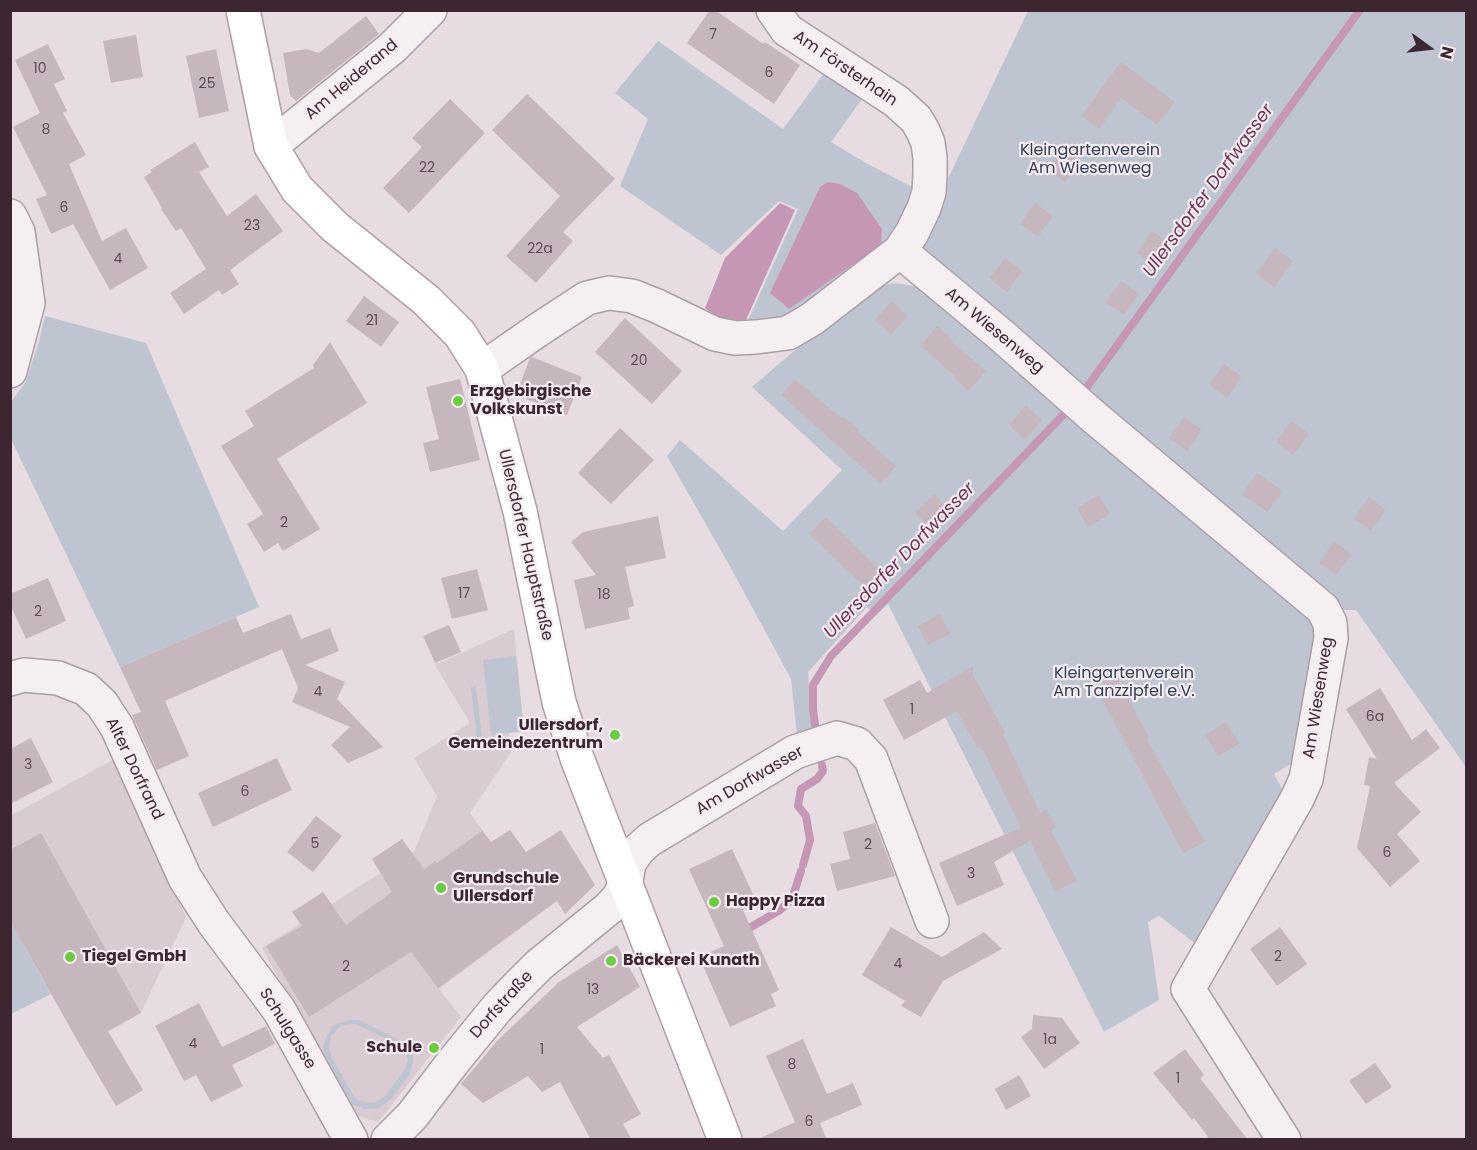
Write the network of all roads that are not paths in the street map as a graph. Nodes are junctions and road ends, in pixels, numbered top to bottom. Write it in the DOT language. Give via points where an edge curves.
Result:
graph roads {
  1 [pos="243,10"];
  2 [pos="430,10"];
  3 [pos="773,10"];
  4 [pos="271,146"];
  5 [pos="10,216"];
  6 [pos="900,251"];
  7 [pos="482,369"];
  8 [pos="10,371"];
  9 [pos="10,680"];
  10 [pos="626,882"];
  11 [pos="932,921"];
  12 [pos="214,923"];
  13 [pos="351,1140"];
  14 [pos="388,1140"];
  15 [pos="725,1140"];
  16 [pos="1284,1140"];
  1 -- 4 [label="main road, Ullersdorfer Hauptstraße"];
  2 -- 4 [label="street, Am Heiderand" via="392,48"];
  3 -- 6 [label="street, Am Försterhain" via="787,30 896,101 923,131 930,158 929,192"];
  4 -- 7 [label="main road, Ullersdorfer Hauptstraße" via="297,189 335,227 426,300 460,334"];
  5 -- 8 [label="street" via="18,232 28,303"];
  6 -- 7 [label="street, Am Försterhain" via="788,333 735,338 715,334 632,296 609,293 587,298"];
  6 -- 16 [label="street, Am Wiesenweg" via="1323,609 1330,623 1331,638 1306,779 1188,989"];
  7 -- 10 [label="main road, Ullersdorfer Hauptstraße" via="520,511 560,702 577,758"];
  9 -- 12 [label="street, Alter Dorfrand" via="24,675 58,678 86,689 102,704 117,726 185,878"];
  10 -- 11 [label="street, Am Dorfwasser" via="629,863 649,840 795,752 837,738 857,744 871,759"];
  10 -- 14 [label="street, Dorfstraße" via="609,908 539,965 497,1008 412,1116"];
  10 -- 15 [label="main road, Ullersdorfer Hauptstraße"];
  12 -- 13 [label="street, Schulgasse" via="279,1010"];
}
